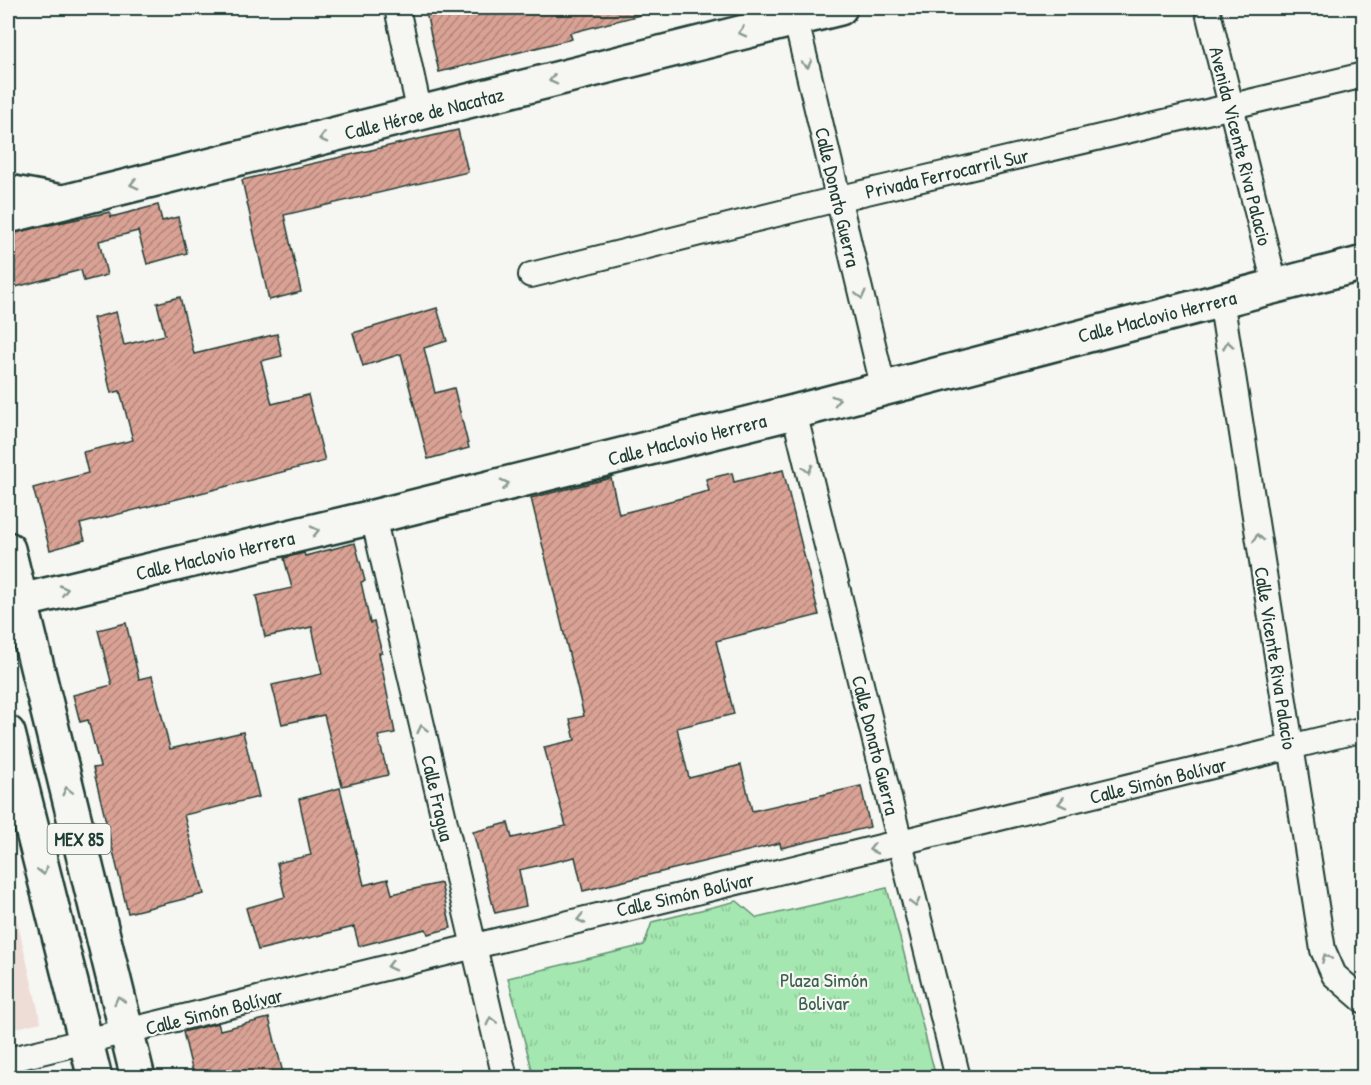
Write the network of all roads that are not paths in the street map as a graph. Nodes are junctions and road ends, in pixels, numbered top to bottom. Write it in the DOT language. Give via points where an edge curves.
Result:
graph roads {
  1 [pos="397,8"];
  2 [pos="840,8"];
  3 [pos="1207,8"];
  4 [pos="795,13"];
  5 [pos="1364,75"];
  6 [pos="1232,106"];
  7 [pos="420,114"];
  8 [pos="8,192"];
  9 [pos="837,199"];
  10 [pos="62,202"];
  11 [pos="8,216"];
  12 [pos="1364,263"];
  13 [pos="531,275"];
  14 [pos="1275,285"];
  15 [pos="1221,299"];
  16 [pos="883,387"];
  17 [pos="794,412"];
  18 [pos="373,517"];
  19 [pos="8,549"];
  20 [pos="14,603"];
  21 [pos="1364,729"];
  22 [pos="8,733"];
  23 [pos="1290,747"];
  24 [pos="900,843"];
  25 [pos="473,945"];
  26 [pos="1364,1001"];
  27 [pos="127,1033"];
  28 [pos="86,1042"];
  29 [pos="8,1060"];
  30 [pos="94,1077"];
  31 [pos="138,1077"];
  32 [pos="505,1077"];
  33 [pos="958,1077"];
  1 -- 7 [label="street"];
  2 -- 4 [label="street, Calle Héroe de Nacataz"];
  3 -- 6 [label="street, Avenida Vicente Riva Palacio"];
  4 -- 7 [label="street, Calle Héroe de Nacataz, one-way"];
  4 -- 9 [label="street, Calle Donato Guerra, one-way"];
  5 -- 6 [label="street, Privada Ferrocarril Sur"];
  6 -- 9 [label="street, Privada Ferrocarril Sur"];
  6 -- 14 [label="street, Avenida Vicente Riva Palacio"];
  7 -- 10 [label="street, Calle Héroe de Nacataz, one-way"];
  8 -- 10 [label="street"];
  9 -- 13 [label="street, Privada Ferrocarril Sur"];
  9 -- 16 [label="street, Calle Donato Guerra, one-way"];
  10 -- 11 [label="street, Calle Héroe de Nacataz"];
  12 -- 14 [label="street, Calle Maclovio Herrera"];
  14 -- 15 [label="street, Calle Maclovio Herrera"];
  15 -- 16 [label="street, Calle Maclovio Herrera"];
  23 -- 15 [label="street, Calle Vicente Riva Palacio, one-way"];
  17 -- 16 [label="street, Calle Maclovio Herrera, one-way"];
  18 -- 17 [label="street, Calle Maclovio Herrera, one-way"];
  17 -- 24 [label="street, Calle Donato Guerra, one-way"];
  20 -- 18 [label="street, Calle Maclovio Herrera, one-way"];
  25 -- 18 [label="street, Calle Fragua, one-way"];
  19 -- 20 [label="street, MEX 85"];
  27 -- 20 [label="street, MEX 85, one-way"];
  21 -- 23 [label="street, Calle Simón Bolívar"];
  22 -- 28 [label="street, MEX 85, one-way"];
  23 -- 24 [label="street, Calle Simón Bolívar, one-way"];
  26 -- 23 [label="street, Calle Vicente Riva Palacio, one-way" via="1334,975 1323,950"];
  24 -- 25 [label="street, Calle Simón Bolívar, one-way"];
  24 -- 33 [label="street, Calle Donato Guerra, one-way"];
  25 -- 27 [label="street, Calle Simón Bolívar, one-way"];
  32 -- 25 [label="street, Calle Fragua, one-way"];
  27 -- 28 [label="street, Calle Simón Bolívar"];
  27 -- 31 [label="street, MEX 85"];
  28 -- 29 [label="street, Calle Simón Bolívar"];
  28 -- 30 [label="street, MEX 85"];
}
